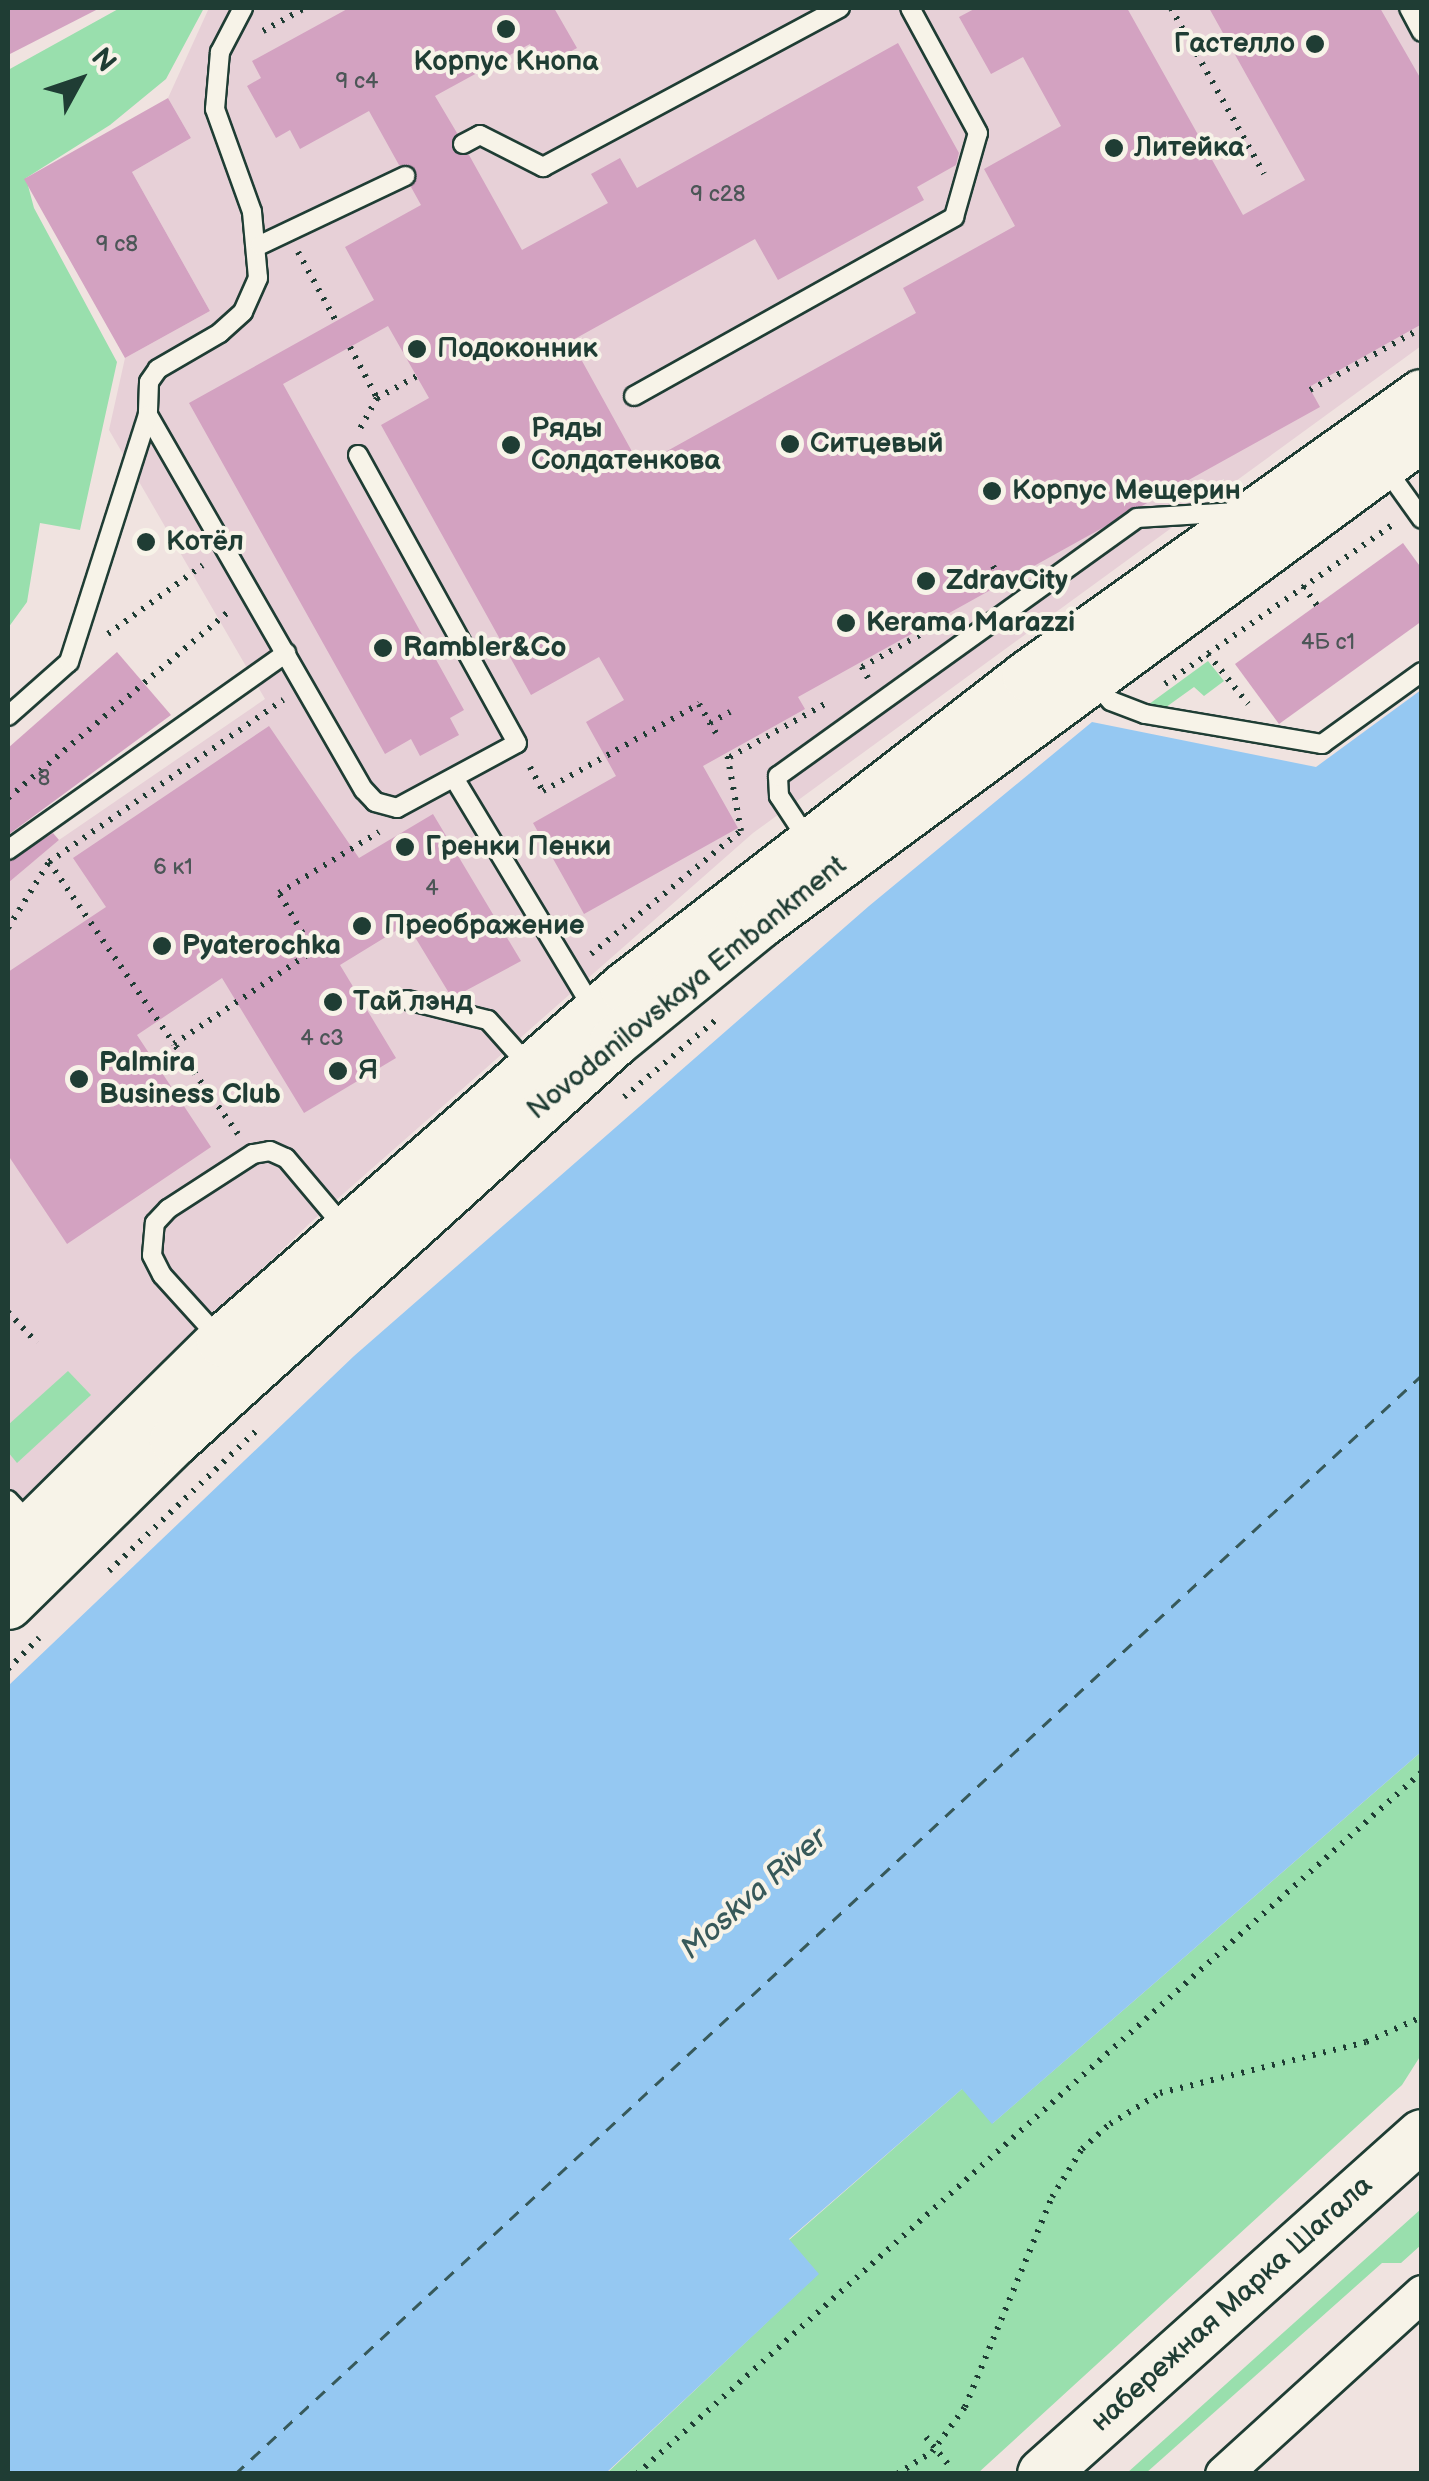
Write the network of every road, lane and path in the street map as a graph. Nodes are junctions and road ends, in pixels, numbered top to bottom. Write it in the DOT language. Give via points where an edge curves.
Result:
graph roads {
  1 [pos="243,8"];
  2 [pos="306,8"];
  3 [pos="840,8"];
  4 [pos="910,8"];
  5 [pos="1171,8"];
  6 [pos="1409,8"];
  7 [pos="1422,32"];
  8 [pos="247,40"];
  9 [pos="463,144"];
  10 [pos="1264,174"];
  11 [pos="405,176"];
  12 [pos="288,234"];
  13 [pos="260,244"];
  14 [pos="336,321"];
  15 [pos="1422,328"];
  16 [pos="350,347"];
  17 [pos="417,376"];
  18 [pos="1310,390"];
  19 [pos="1422,395"];
  20 [pos="634,396"];
  21 [pos="378,398"];
  22 [pos="148,414"];
  23 [pos="1402,451"];
  24 [pos="358,455"];
  25 [pos="1262,510"];
  26 [pos="1418,514"];
  27 [pos="208,561"];
  28 [pos="994,566"];
  29 [pos="1292,571"];
  30 [pos="1304,587"];
  31 [pos="989,596"];
  32 [pos="1317,605"];
  33 [pos="220,620"];
  34 [pos="942,622"];
  35 [pos="286,653"];
  36 [pos="1208,654"];
  37 [pos="69,662"];
  38 [pos="1422,672"];
  39 [pos="304,685"];
  40 [pos="852,690"];
  41 [pos="834,699"];
  42 [pos="1122,701"];
  43 [pos="730,712"];
  44 [pos="8,716"];
  45 [pos="710,723"];
  46 [pos="716,733"];
  47 [pos="1274,737"];
  48 [pos="516,743"];
  49 [pos="727,753"];
  50 [pos="454,778"];
  51 [pos="8,798"];
  52 [pos="368,838"];
  53 [pos="8,850"];
  54 [pos="818,857"];
  55 [pos="49,862"];
  56 [pos="8,928"];
  57 [pos="407,1000"];
  58 [pos="735,1004"];
  59 [pos="605,1027"];
  60 [pos="174,1044"];
  61 [pos="530,1067"];
  62 [pos="611,1108"];
  63 [pos="253,1154"];
  64 [pos="345,1229"];
  65 [pos="8,1312"];
  66 [pos="37,1343"];
  67 [pos="236,1356"];
  68 [pos="264,1422"];
  69 [pos="40,1544"];
  70 [pos="29,1616"];
  71 [pos="8,1668"];
  72 [pos="1422,1772"];
  73 [pos="1422,2017"];
  74 [pos="1422,2135"];
  75 [pos="1422,2293"];
  76 [pos="926,2438"];
  77 [pos="935,2448"];
  78 [pos="948,2464"];
  79 [pos="637,2474"];
  80 [pos="897,2474"];
  81 [pos="1044,2474"];
  82 [pos="1223,2474"];
  1 -- 13 [label="lane" via="220,52 216,110"];
  2 -- 8 [label="path"];
  3 -- 9 [label="lane" via="542,167 480,135"];
  4 -- 20 [label="lane" via="978,133 954,217"];
  5 -- 10 [label="path"];
  6 -- 7 [label="lane"];
  11 -- 12 [label="lane"];
  12 -- 13 [label="lane"];
  12 -- 14 [label="path"];
  13 -- 22 [label="lane" via="258,278 243,312 158,369 146,396"];
  15 -- 18 [label="path"];
  16 -- 21 [label="path"];
  17 -- 21 [label="path"];
  19 -- 25 [label="main road, Novodanilovskaya Embankment"];
  21 -- 24 [label="path" via="357,435"];
  22 -- 35 [label="lane"];
  22 -- 37 [label="lane"];
  23 -- 26 [label="lane"];
  23 -- 42 [label="main road, Novodanilovskaya Embankment"];
  24 -- 48 [label="lane"];
  25 -- 54 [label="main road, Novodanilovskaya Embankment"];
  25 -- 54 [label="lane" via="1137,518 778,776 780,796"];
  26 -- 30 [label="path"];
  27 -- 37 [label="path"];
  28 -- 31 [label="path" via="1005,587"];
  29 -- 30 [label="path"];
  30 -- 32 [label="path"];
  30 -- 36 [label="path"];
  33 -- 51 [label="path"];
  34 -- 40 [label="path" via="861,665 869,680"];
  35 -- 39 [label="lane"];
  35 -- 53 [label="lane"];
  36 -- 42 [label="path"];
  36 -- 47 [label="path"];
  37 -- 44 [label="lane"];
  38 -- 47 [label="lane" via="1322,744"];
  39 -- 50 [label="lane" via="376,802 407,804"];
  39 -- 55 [label="path"];
  41 -- 49 [label="path"];
  42 -- 47 [label="lane"];
  42 -- 54 [label="main road, Novodanilovskaya Embankment"];
  43 -- 45 [label="path"];
  45 -- 46 [label="path"];
  45 -- 48 [label="path" via="699,704 543,791"];
  48 -- 50 [label="lane"];
  50 -- 59 [label="lane"];
  52 -- 60 [label="path" via="279,893 313,951"];
  54 -- 59 [label="main road, Novodanilovskaya Embankment"];
  55 -- 56 [label="path"];
  55 -- 60 [label="path"];
  57 -- 61 [label="lane" via="488,1020"];
  58 -- 62 [label="path"];
  59 -- 61 [label="main road, Novodanilovskaya Embankment"];
  59 -- 67 [label="main road, Novodanilovskaya Embankment"];
  60 -- 63 [label="path"];
  61 -- 64 [label="main road, Novodanilovskaya Embankment"];
  63 -- 64 [label="lane" via="270,1150 286,1158"];
  63 -- 67 [label="lane" via="155,1223 152,1254 162,1275"];
  64 -- 67 [label="main road, Novodanilovskaya Embankment"];
  65 -- 66 [label="path"];
  67 -- 69 [label="main road, Novodanilovskaya Embankment"];
  68 -- 69 [label="path"];
  69 -- 70 [label="main road, Novodanilovskaya Embankment"];
  70 -- 71 [label="path"];
  72 -- 79 [label="path"];
  73 -- 77 [label="path" via="1366,2042 1160,2094 1110,2124 1063,2176 965,2407"];
  74 -- 81 [label="main road, набережная Марка Шагала"];
  75 -- 82 [label="street"];
  76 -- 77 [label="path"];
  77 -- 78 [label="path"];
  77 -- 80 [label="path"];
}
